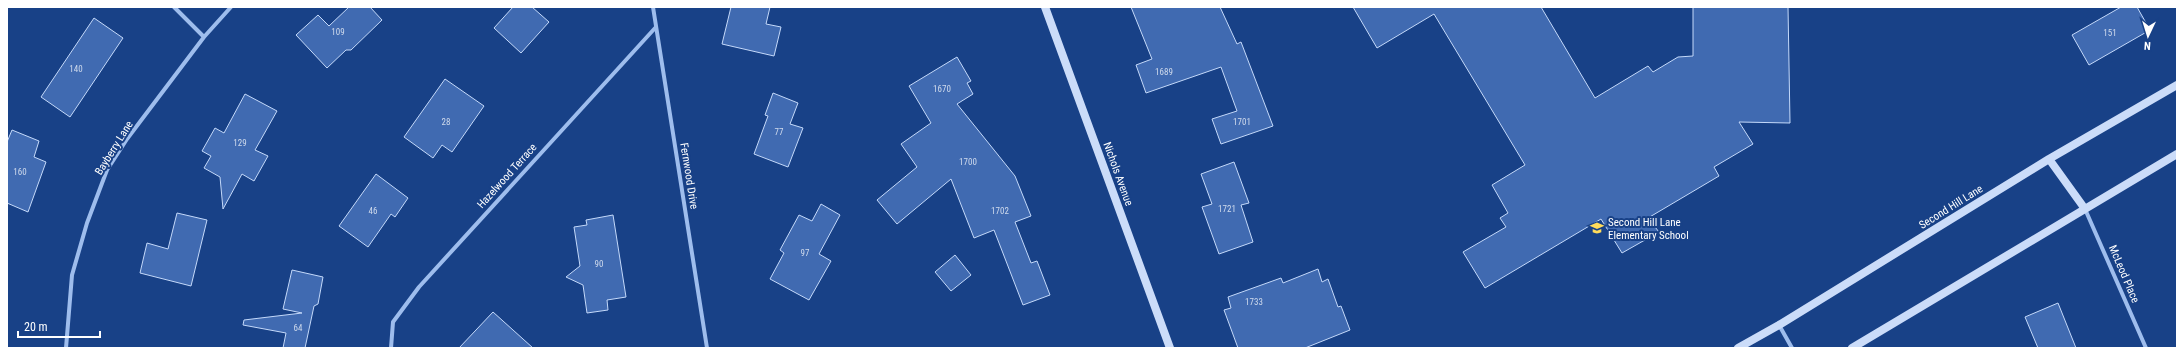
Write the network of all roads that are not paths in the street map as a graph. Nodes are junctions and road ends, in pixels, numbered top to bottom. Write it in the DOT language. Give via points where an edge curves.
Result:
graph roads {
  1 [pos="174,7"];
  2 [pos="231,7"];
  3 [pos="654,7"];
  4 [pos="1045,7"];
  5 [pos="656,27"];
  6 [pos="204,37"];
  7 [pos="2177,85"];
  8 [pos="2177,154"];
  9 [pos="2050,159"];
  10 [pos="2085,209"];
  11 [pos="1779,325"];
  12 [pos="66,348"];
  13 [pos="391,348"];
  14 [pos="707,348"];
  15 [pos="1170,348"];
  16 [pos="1738,348"];
  17 [pos="1792,348"];
  18 [pos="1852,348"];
  19 [pos="2146,348"];
  1 -- 6 [label="street"];
  2 -- 6 [label="street, Bayberry Lane"];
  3 -- 5 [label="street, Fernwood Drive"];
  4 -- 15 [label="street, Nichols Avenue"];
  5 -- 13 [label="street, Hazelwood Terrace" via="419,287 393,322"];
  5 -- 14 [label="street, Fernwood Drive"];
  6 -- 12 [label="street, Bayberry Lane" via="107,170 75,261 68,306"];
  7 -- 9 [label="street, Second Hill Lane"];
  8 -- 10 [label="street"];
  9 -- 10 [label="street"];
  9 -- 11 [label="street, Second Hill Lane"];
  10 -- 18 [label="street"];
  10 -- 19 [label="street, McLeod Place"];
  11 -- 16 [label="street, Second Hill Lane"];
  11 -- 17 [label="street"];
}
